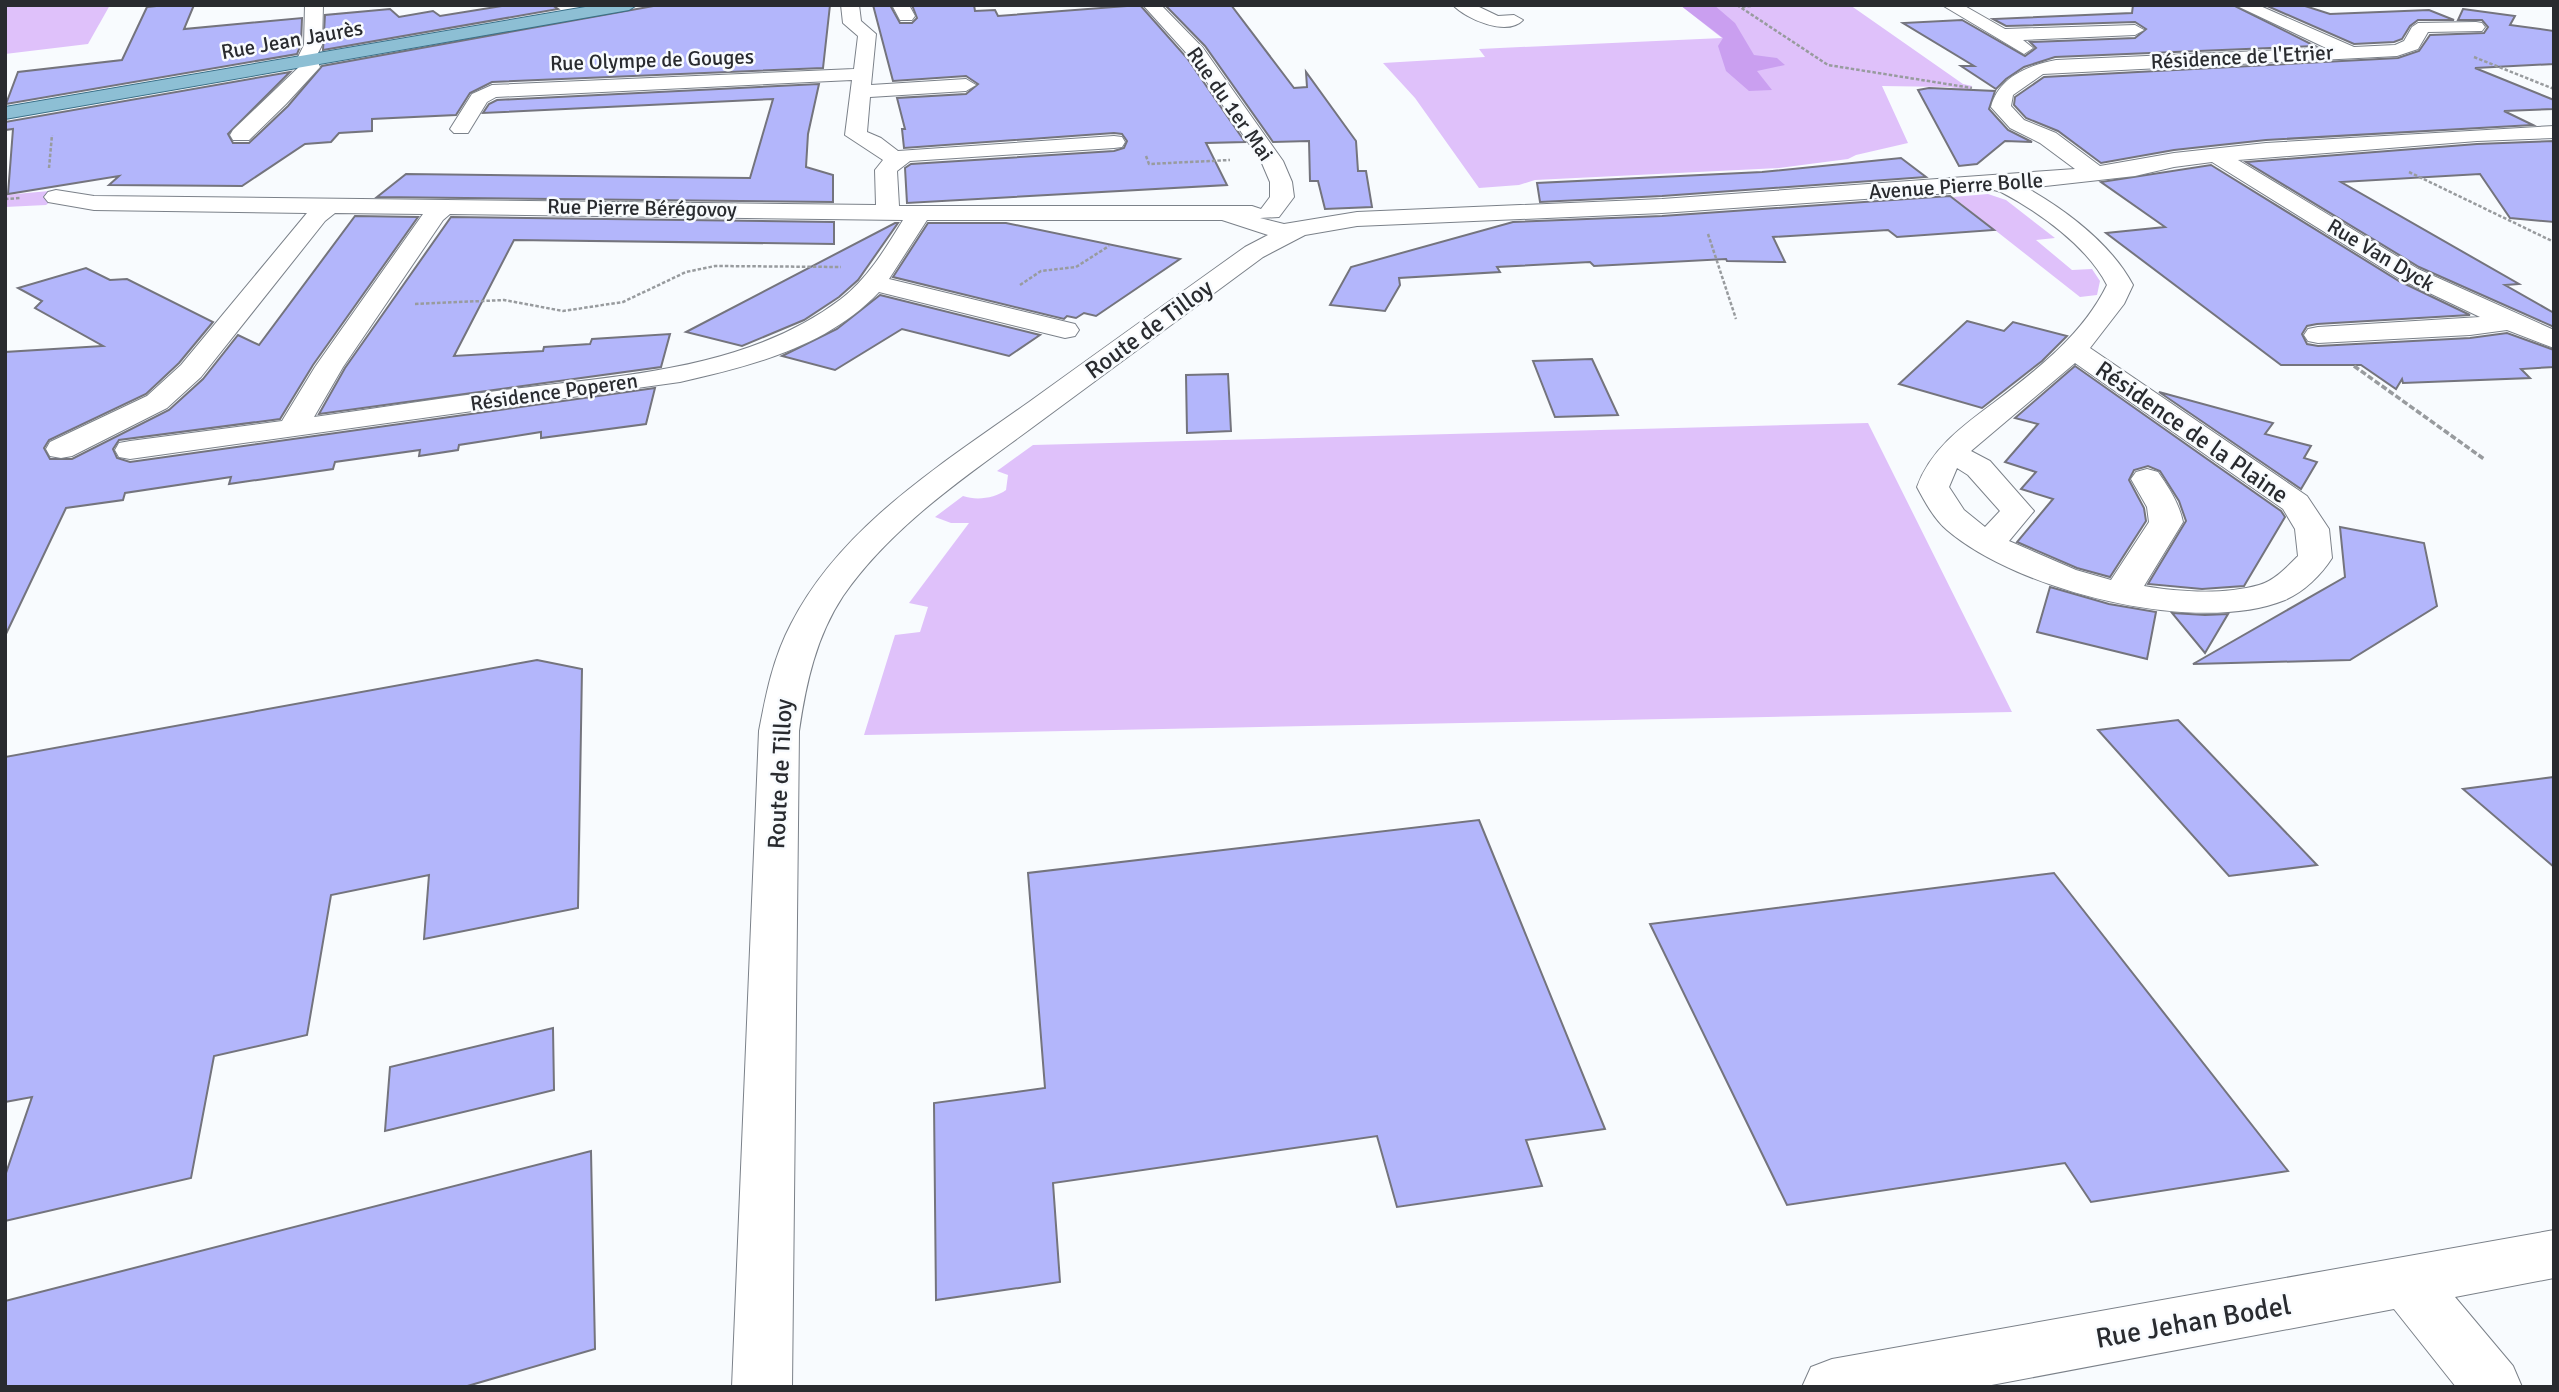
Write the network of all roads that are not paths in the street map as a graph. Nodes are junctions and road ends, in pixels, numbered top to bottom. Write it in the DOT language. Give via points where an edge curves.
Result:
graph roads {
  1 [pos="314,5"];
  2 [pos="629,5"];
  3 [pos="850,5"];
  4 [pos="1151,5"];
  5 [pos="1461,5"];
  6 [pos="1950,5"];
  7 [pos="2243,5"];
  8 [pos="582,9"];
  9 [pos="1514,20"];
  10 [pos="2476,27"];
  11 [pos="2135,30"];
  12 [pos="2002,36"];
  13 [pos="2351,53"];
  14 [pos="308,60"];
  15 [pos="2056,66"];
  16 [pos="862,83"];
  17 [pos="967,85"];
  18 [pos="5,113"];
  19 [pos="1104,117"];
  20 [pos="2017,124"];
  21 [pos="461,129"];
  22 [pos="241,135"];
  23 [pos="2481,137"];
  24 [pos="2543,141"];
  25 [pos="2216,155"];
  26 [pos="896,159"];
  27 [pos="2036,163"];
  28 [pos="2091,170"];
  29 [pos="1997,181"];
  30 [pos="56,197"];
  31 [pos="330,205"];
  32 [pos="447,206"];
  33 [pos="888,211"];
  34 [pos="919,213"];
  35 [pos="1303,223"];
  36 [pos="1263,225"];
  37 [pos="879,275"];
  38 [pos="2513,321"];
  39 [pos="1065,330"];
  40 [pos="2318,335"];
  41 [pos="2554,340"];
  42 [pos="2073,349"];
  43 [pos="292,429"];
  44 [pos="61,449"];
  45 [pos="130,450"];
  46 [pos="1952,453"];
  47 [pos="2147,479"];
  48 [pos="1988,544"];
  49 [pos="2118,592"];
  50 [pos="2554,1254"];
  51 [pos="2407,1282"];
  52 [pos="2492,1386"];
  53 [pos="762,1387"];
  54 [pos="1832,1387"];
  1 -- 14 [label="street"];
  2 -- 8 [label="main road, Rue Jean Jaurès"];
  3 -- 16 [label="street" via="852,23 867,34"];
  4 -- 36 [label="street, Rue du 1er Mai" via="1196,52 1272,161 1282,197"];
  5 -- 9 [label="street" via="1495,21"];
  6 -- 12 [label="street"];
  7 -- 13 [label="street, Résidence de l'Etrier"];
  8 -- 14 [label="main road, Rue Jean Jaurès"];
  10 -- 13 [label="street" via="2424,27 2411,45 2397,50"];
  11 -- 12 [label="street"];
  12 -- 15 [label="street"];
  13 -- 15 [label="street, Résidence de l'Etrier"];
  14 -- 18 [label="main road, Rue Jean Jaurès"];
  14 -- 22 [label="street" via="310,67"];
  15 -- 20 [label="street, Résidence de l'Etrier" via="2037,69 2004,93 2001,107"];
  16 -- 17 [label="street, Rue Olympe de Gouges"];
  16 -- 21 [label="street, Rue Olympe de Gouges" via="492,91 479,98"];
  16 -- 26 [label="street" via="856,135 873,139"];
  19 -- 26 [label="street" via="1113,148"];
  20 -- 27 [label="street"];
  20 -- 28 [label="street" via="2048,138"];
  23 -- 24 [label="street"];
  23 -- 24 [label="street"];
  23 -- 25 [label="street, Avenue Pierre Bolle"];
  25 -- 28 [label="street, Avenue Pierre Bolle"];
  25 -- 38 [label="street, Rue Van Dyck" via="2409,274"];
  26 -- 33 [label="street" via="886,170"];
  27 -- 28 [label="street, Avenue Pierre Bolle"];
  27 -- 29 [label="street, Avenue Pierre Bolle"];
  29 -- 35 [label="street, Avenue Pierre Bolle" via="1662,206"];
  29 -- 42 [label="street" via="2050,215 2109,262 2117,275 2120,285 2115,301"];
  30 -- 31 [label="street, Rue Pierre Bérégovoy" via="94,203"];
  31 -- 32 [label="street, Rue Pierre Bérégovoy"];
  31 -- 44 [label="street" via="191,371 157,402"];
  32 -- 33 [label="street, Rue Pierre Bérégovoy"];
  32 -- 43 [label="street" via="434,215"];
  33 -- 34 [label="street, Rue Pierre Bérégovoy"];
  34 -- 36 [label="street, Rue Pierre Bérégovoy" via="1227,214"];
  34 -- 37 [label="street, Résidence Poperen"];
  35 -- 36 [label="street, Route de Tilloy"];
  35 -- 36 [label="street, Rue Pierre Bérégovoy"];
  36 -- 53 [label="street, Route de Tilloy" via="890,523 835,579 795,651 779,731"];
  37 -- 39 [label="street" via="980,309"];
  37 -- 43 [label="street, Résidence Poperen" via="850,305 815,327 732,361 621,382"];
  38 -- 40 [label="street"];
  38 -- 41 [label="street, Rue Van Dyck"];
  42 -- 46 [label="street, Résidence de la Plaine"];
  42 -- 49 [label="street, Résidence de la Plaine" via="2295,503 2312,529 2315,558 2293,583 2267,595 2225,602"];
  43 -- 45 [label="street, Résidence Poperen"];
  46 -- 48 [label="street, Résidence de la Plaine" via="1938,468 1933,487 1946,510"];
  46 -- 48 [label="street" via="1979,468 2018,511"];
  47 -- 49 [label="street" via="2164,507 2166,522 2130,582"];
  48 -- 49 [label="street, Résidence de la Plaine" via="2036,568"];
  50 -- 51 [label="street, Rue Jehan Bodel"];
  51 -- 52 [label="street"];
  51 -- 54 [label="street, Rue Jehan Bodel"];
}
